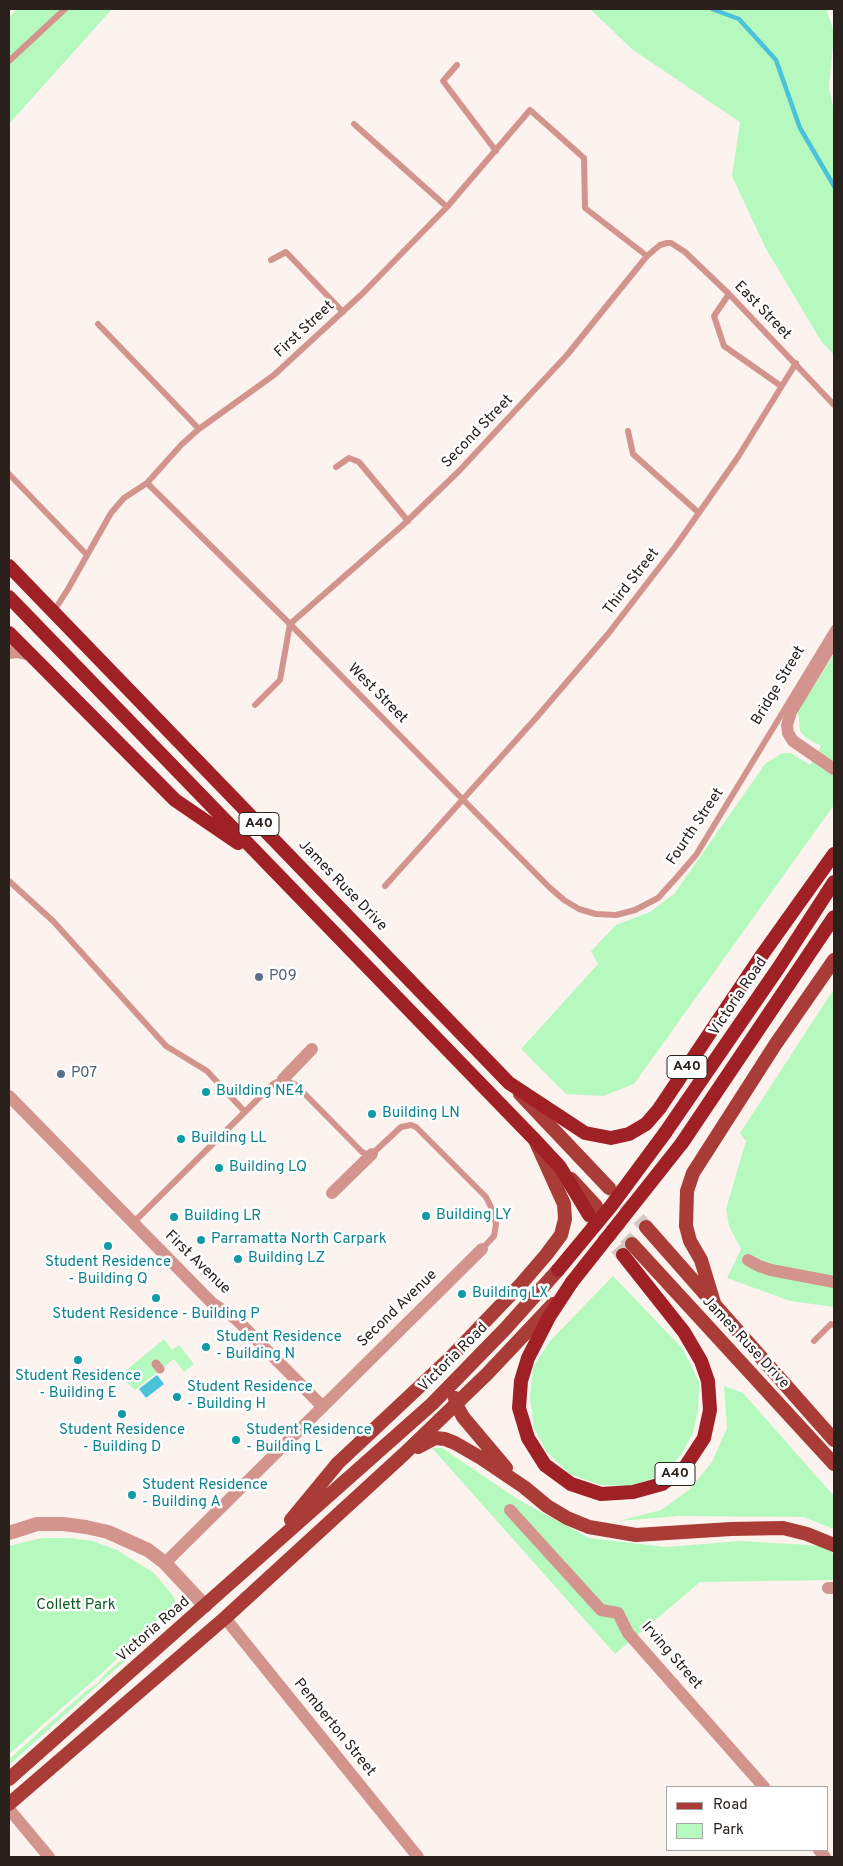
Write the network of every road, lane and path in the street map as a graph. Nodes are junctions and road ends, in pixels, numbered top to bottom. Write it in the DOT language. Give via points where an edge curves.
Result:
graph roads {
  1 [pos="64,9"];
  2 [pos="9,61"];
  3 [pos="457,65"];
  4 [pos="354,124"];
  5 [pos="496,151"];
  6 [pos="447,207"];
  7 [pos="667,243"];
  8 [pos="647,256"];
  9 [pos="271,260"];
  10 [pos="729,294"];
  11 [pos="343,312"];
  12 [pos="98,324"];
  13 [pos="796,363"];
  14 [pos="782,386"];
  15 [pos="834,405"];
  16 [pos="199,429"];
  17 [pos="628,431"];
  18 [pos="336,466"];
  19 [pos="9,474"];
  20 [pos="147,483"];
  21 [pos="699,513"];
  22 [pos="408,520"];
  23 [pos="87,555"];
  24 [pos="9,566"];
  25 [pos="9,597"];
  26 [pos="54,611"];
  27 [pos="290,624"];
  28 [pos="834,628"];
  29 [pos="9,633"];
  30 [pos="834,641"];
  31 [pos="9,652"];
  32 [pos="30,654"];
  33 [pos="255,705"];
  34 [pos="753,763"];
  35 [pos="834,769"];
  36 [pos="463,798"];
  37 [pos="249,845"];
  38 [pos="834,854"];
  39 [pos="9,881"];
  40 [pos="834,882"];
  41 [pos="385,886"];
  42 [pos="596,914"];
  43 [pos="834,918"];
  44 [pos="834,960"];
  45 [pos="312,1049"];
  46 [pos="283,1079"];
  47 [pos="509,1083"];
  48 [pos="9,1096"];
  49 [pos="246,1112"];
  50 [pos="535,1140"];
  51 [pos="372,1154"];
  52 [pos="609,1188"];
  53 [pos="332,1193"];
  54 [pos="592,1211"];
  55 [pos="133,1223"];
  56 [pos="646,1227"];
  57 [pos="482,1249"];
  58 [pos="627,1250"];
  59 [pos="748,1260"];
  60 [pos="558,1270"];
  61 [pos="572,1282"];
  62 [pos="834,1282"];
  63 [pos="715,1306"];
  64 [pos="834,1325"];
  65 [pos="814,1341"];
  66 [pos="462,1374"];
  67 [pos="456,1404"];
  68 [pos="323,1406"];
  69 [pos="834,1440"];
  70 [pos="404,1454"];
  71 [pos="834,1464"];
  72 [pos="524,1487"];
  73 [pos="510,1510"];
  74 [pos="9,1533"];
  75 [pos="834,1545"];
  76 [pos="265,1552"];
  77 [pos="165,1563"];
  78 [pos="206,1606"];
  79 [pos="224,1618"];
  80 [pos="9,1779"];
  81 [pos="763,1786"];
  82 [pos="9,1804"];
  83 [pos="9,1809"];
  84 [pos="49,1857"];
  85 [pos="418,1857"];
  1 -- 2 [label="lane"];
  3 -- 5 [label="lane" via="443,82"];
  4 -- 6 [label="lane"];
  5 -- 6 [label="lane, First Street"];
  5 -- 8 [label="lane, First Street" via="530,110 584,158 585,208"];
  6 -- 11 [label="lane, First Street"];
  7 -- 8 [label="lane, Second Street"];
  7 -- 10 [label="lane, East Street" via="685,252"];
  8 -- 22 [label="lane, Second Street" via="568,355 459,471"];
  9 -- 11 [label="lane" via="286,252"];
  10 -- 13 [label="lane, East Street"];
  10 -- 14 [label="lane" via="714,316 724,346"];
  11 -- 16 [label="lane, First Street" via="274,375"];
  12 -- 16 [label="lane"];
  13 -- 14 [label="lane, Third Street"];
  13 -- 15 [label="lane, East Street"];
  14 -- 21 [label="lane, Third Street"];
  16 -- 20 [label="lane, First Street"];
  17 -- 21 [label="lane" via="633,454"];
  18 -- 22 [label="lane" via="349,458 359,462"];
  19 -- 23 [label="lane"];
  20 -- 23 [label="lane, First Street" via="124,498 111,513"];
  20 -- 27 [label="lane, West Street"];
  21 -- 36 [label="lane, Third Street" via="608,634"];
  22 -- 27 [label="lane, Second Street"];
  23 -- 26 [label="lane, First Street"];
  24 -- 26 [label="highway, James Ruse Drive / A40"];
  25 -- 37 [label="highway, A40"];
  26 -- 47 [label="highway, James Ruse Drive / A40"];
  27 -- 33 [label="lane" via="280,680"];
  27 -- 36 [label="lane, West Street"];
  28 -- 34 [label="lane, Bridge Street"];
  29 -- 32 [label="highway"];
  30 -- 35 [label="street, Bridge Street" via="787,722 790,738"];
  31 -- 32 [label="street"];
  32 -- 37 [label="highway" via="175,800 238,844"];
  34 -- 42 [label="lane, Fourth Street" via="696,855 658,898 616,915"];
  36 -- 41 [label="lane, Third Street"];
  36 -- 42 [label="lane, West Street" via="564,900"];
  37 -- 50 [label="highway, A40"];
  38 -- 47 [label="highway, A40" via="646,1124 629,1134 611,1138 585,1133"];
  39 -- 49 [label="lane" via="53,921 166,1046 207,1071"];
  40 -- 60 [label="highway, Victoria Road / A40, bridge" via="665,1133"];
  43 -- 61 [label="highway, A40, bridge" via="682,1143"];
  44 -- 63 [label="main road" via="693,1173 687,1191 686,1226 701,1260"];
  45 -- 46 [label="street"];
  46 -- 49 [label="lane" via="273,1084"];
  46 -- 51 [label="lane" via="296,1086 362,1152"];
  47 -- 52 [label="main road, James Ruse Drive"];
  48 -- 55 [label="street, First Avenue"];
  49 -- 55 [label="lane"];
  50 -- 54 [label="highway, A40" via="560,1167"];
  50 -- 76 [label="main road" via="564,1204 565,1219 560,1235 521,1284 449,1359 338,1463"];
  51 -- 53 [label="street, Second Avenue"];
  51 -- 57 [label="lane, Second Avenue" via="401,1127 416,1127 486,1197 496,1224 494,1236"];
  55 -- 68 [label="street, First Avenue" via="212,1304 236,1319"];
  56 -- 63 [label="main road, James Ruse Drive"];
  57 -- 68 [label="street, Second Avenue"];
  58 -- 61 [label="highway, A40" via="684,1332 701,1361 708,1381 710,1410 704,1438 685,1467 662,1484 633,1492 601,1494 572,1484 545,1465 528,1438 519,1408 521,1381 528,1358"];
  58 -- 71 [label="main road, James Ruse Drive"];
  59 -- 62 [label="street" via="771,1270"];
  60 -- 66 [label="main road, Victoria Road / A40"];
  61 -- 67 [label="main road"];
  63 -- 69 [label="main road, James Ruse Drive"];
  64 -- 65 [label="lane" via="831,1324"];
  66 -- 67 [label="main road" via="455,1390"];
  66 -- 76 [label="main road, Victoria Road"];
  67 -- 70 [label="main road"];
  67 -- 72 [label="main road" via="468,1424"];
  68 -- 77 [label="street, Second Avenue"];
  70 -- 72 [label="main road" via="435,1438 445,1439 482,1458"];
  70 -- 79 [label="main road"];
  72 -- 75 [label="main road" via="567,1518 612,1532 636,1535 783,1528"];
  73 -- 81 [label="street, Irving Street" via="601,1610 618,1613 628,1633"];
  74 -- 77 [label="street" via="37,1524 86,1527 130,1541"];
  76 -- 78 [label="main road, Victoria Road"];
  77 -- 78 [label="street"];
  78 -- 80 [label="main road, Victoria Road"];
  79 -- 82 [label="main road"];
  79 -- 85 [label="street, Pemberton Street"];
  83 -- 84 [label="street"];
}
